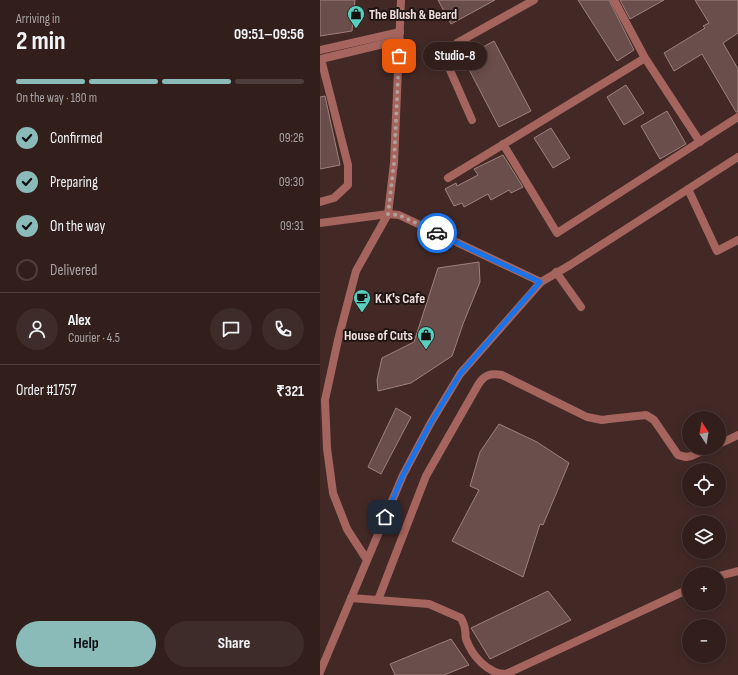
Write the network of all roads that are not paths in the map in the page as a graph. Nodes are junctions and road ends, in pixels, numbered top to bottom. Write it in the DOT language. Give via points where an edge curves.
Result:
graph roads {
  1 [pos="401,0"];
  2 [pos="534,0"];
  3 [pos="614,0"];
  4 [pos="400,36"];
  5 [pos="320,50"];
  6 [pos="645,58"];
  7 [pos="738,117"];
  8 [pos="472,120"];
  9 [pos="700,142"];
  10 [pos="503,144"];
  11 [pos="738,157"];
  12 [pos="448,178"];
  13 [pos="688,189"];
  14 [pos="320,202"];
  15 [pos="388,214"];
  16 [pos="320,223"];
  17 [pos="738,240"];
  18 [pos="556,272"];
  19 [pos="540,282"];
  20 [pos="581,307"];
  21 [pos="322,400"];
  22 [pos="738,436"];
  23 [pos="726,441"];
  24 [pos="693,455"];
  25 [pos="367,560"];
  26 [pos="738,571"];
  27 [pos="726,574"];
  28 [pos="682,592"];
  29 [pos="351,598"];
  30 [pos="378,600"];
  31 [pos="323,655"];
  32 [pos="320,672"];
  1 -- 4 [label="street"];
  2 -- 8 [label="street" via="457,42 449,51 446,61"];
  3 -- 6 [label="street"];
  4 -- 5 [label="street"];
  4 -- 14 [label="street" via="321,59 348,165 348,186 334,198"];
  4 -- 15 [label="street" via="394,163"];
  6 -- 9 [label="street"];
  6 -- 10 [label="street"];
  7 -- 9 [label="street"];
  9 -- 10 [label="street" via="557,233"];
  10 -- 12 [label="street"];
  11 -- 13 [label="street"];
  13 -- 17 [label="street" via="717,251"];
  13 -- 18 [label="street"];
  15 -- 16 [label="street"];
  15 -- 19 [label="street" via="399,215"];
  15 -- 21 [label="street" via="356,271"];
  18 -- 19 [label="street"];
  18 -- 20 [label="street"];
  19 -- 25 [label="street" via="460,374 403,475"];
  21 -- 25 [label="street" via="333,493 347,529"];
  22 -- 23 [label="street"];
  24 -- 30 [label="street" via="682,456 676,452 654,420 646,415 602,420 587,417 502,375 487,375 478,385 426,476"];
  25 -- 29 [label="street"];
  26 -- 27 [label="street"];
  28 -- 30 [label="street" via="506,674 493,671 477,659 466,638 461,618 429,604"];
  29 -- 30 [label="street"];
  29 -- 31 [label="street"];
  31 -- 32 [label="street"];
}
